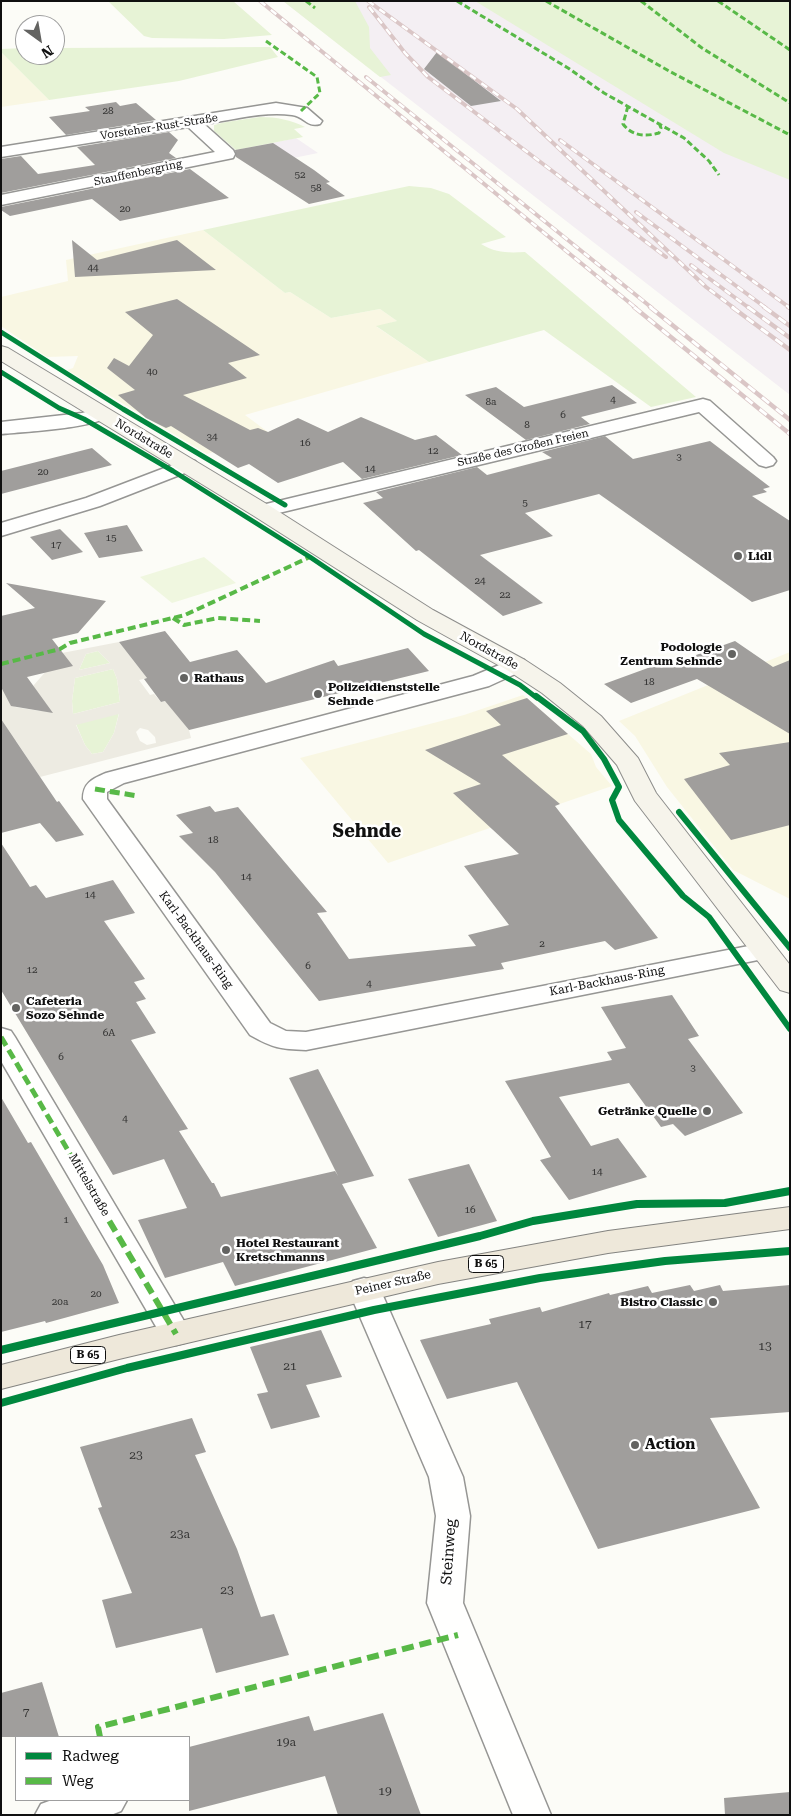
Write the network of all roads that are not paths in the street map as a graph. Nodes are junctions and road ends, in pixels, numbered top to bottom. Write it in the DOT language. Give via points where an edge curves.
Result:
graph roads {
  1 [pos="191,121"];
  2 [pos="314,121"];
  3 [pos="1,152"];
  4 [pos="1,200"];
  5 [pos="1,352"];
  6 [pos="101,414"];
  7 [pos="1,428"];
  8 [pos="766,461"];
  9 [pos="188,466"];
  10 [pos="262,511"];
  11 [pos="1,530"];
  12 [pos="516,665"];
  13 [pos="764,951"];
  14 [pos="790,984"];
  15 [pos="1,1037"];
  16 [pos="790,1218"];
  17 [pos="364,1289"];
  18 [pos="176,1334"];
  19 [pos="1,1377"];
  20 [pos="104,1801"];
  21 [pos="54,1815"];
  22 [pos="532,1815"];
  1 -- 2 [label="street, Vorsteher-Rust-Straße" via="276,108 301,111"];
  1 -- 3 [label="street, Vorsteher-Rust-Straße"];
  1 -- 4 [label="street, Stauffenbergring" via="227,154"];
  5 -- 6 [label="main road, Nordstraße"];
  6 -- 7 [label="street, Nordstraße" via="84,420"];
  6 -- 9 [label="main road, Nordstraße"];
  8 -- 10 [label="street, Straße des Großen Freien" via="703,405"];
  9 -- 10 [label="main road, Nordstraße"];
  9 -- 11 [label="street" via="93,502"];
  10 -- 12 [label="main road, Nordstraße" via="425,616"];
  12 -- 13 [label="main road, Nordstraße" via="592,721 629,763 644,795"];
  12 -- 13 [label="street, Karl-Backhaus-Ring" via="481,681 115,778 95,789 94,798 260,1028 280,1040 306,1041"];
  13 -- 14 [label="main road, Nordstraße"];
  15 -- 18 [label="street, Mittelstraße"];
  16 -- 17 [label="main road, Peiner Straße / B 65" via="608,1242"];
  17 -- 18 [label="main road, Peiner Straße / B 65"];
  17 -- 22 [label="street, Steinweg" via="446,1477 453,1516 445,1603"];
  18 -- 19 [label="main road, Peiner Straße / B 65"];
  20 -- 21 [label="street"];
}
